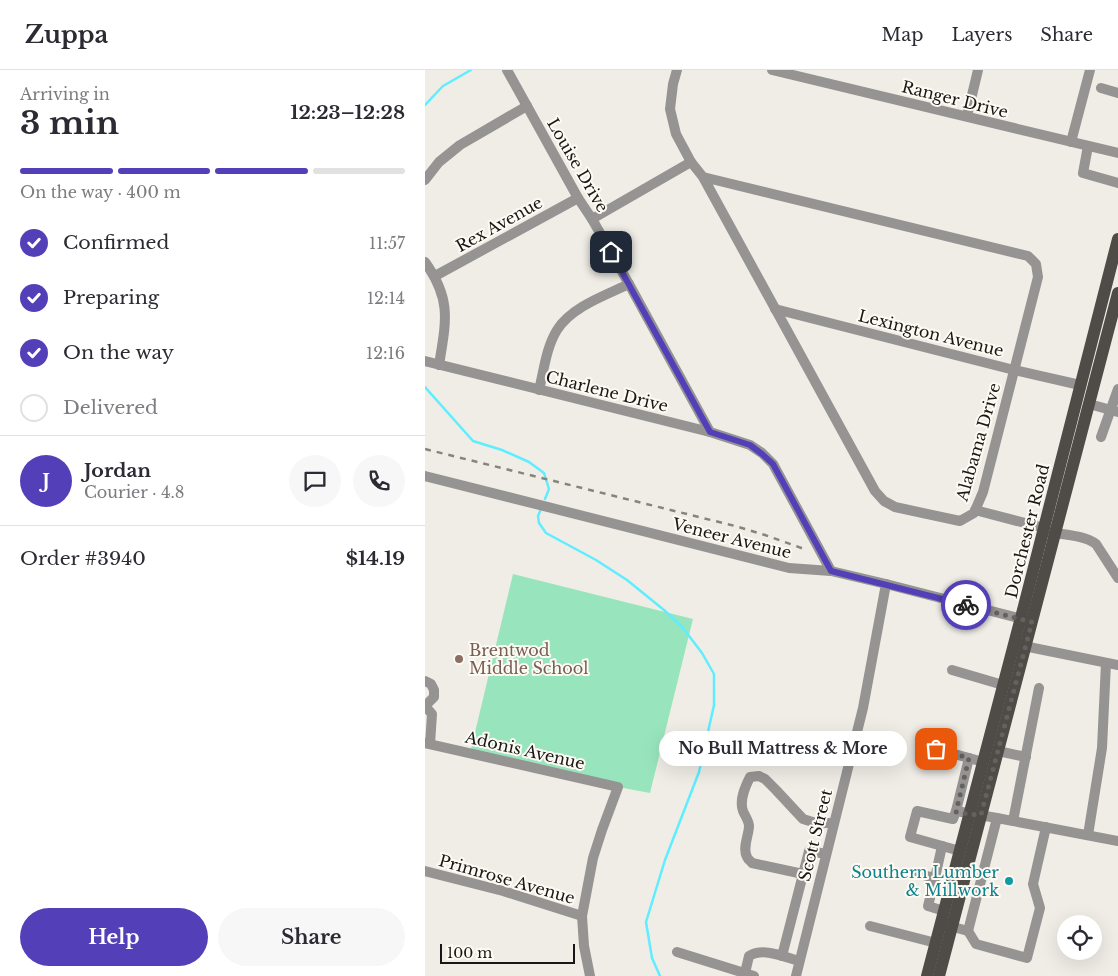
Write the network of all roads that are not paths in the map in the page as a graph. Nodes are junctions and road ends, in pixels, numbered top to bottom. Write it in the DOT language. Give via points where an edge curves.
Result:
graph roads {
  1 [pos="507,70"];
  2 [pos="677,70"];
  3 [pos="773,70"];
  4 [pos="978,70"];
  5 [pos="1090,70"];
  6 [pos="1101,88"];
  7 [pos="1118,93"];
  8 [pos="527,106"];
  9 [pos="967,116"];
  10 [pos="1071,142"];
  11 [pos="1088,146"];
  12 [pos="1118,152"];
  13 [pos="691,162"];
  14 [pos="703,177"];
  15 [pos="425,180"];
  16 [pos="1118,182"];
  17 [pos="578,198"];
  18 [pos="592,219"];
  19 [pos="1118,239"];
  20 [pos="425,262"];
  21 [pos="435,276"];
  22 [pos="629,284"];
  23 [pos="1104,296"];
  24 [pos="1117,298"];
  25 [pos="775,309"];
  26 [pos="425,361"];
  27 [pos="439,365"];
  28 [pos="1014,370"];
  29 [pos="1080,385"];
  30 [pos="1118,389"];
  31 [pos="539,390"];
  32 [pos="1089,404"];
  33 [pos="1114,411"];
  34 [pos="710,432"];
  35 [pos="1101,437"];
  36 [pos="425,476"];
  37 [pos="975,510"];
  38 [pos="1048,531"];
  39 [pos="831,571"];
  40 [pos="1118,578"];
  41 [pos="886,584"];
  42 [pos="1026,620"];
  43 [pos="1020,645"];
  44 [pos="1106,663"];
  45 [pos="1118,665"];
  46 [pos="953,670"];
  47 [pos="425,681"];
  48 [pos="1003,685"];
  49 [pos="1039,688"];
  50 [pos="425,706"];
  51 [pos="427,744"];
  52 [pos="936,749"];
  53 [pos="998,751"];
  54 [pos="1025,757"];
  55 [pos="969,758"];
  56 [pos="983,762"];
  57 [pos="956,812"];
  58 [pos="975,815"];
  59 [pos="997,818"];
  60 [pos="1013,821"];
  61 [pos="834,823"];
  62 [pos="1046,827"];
  63 [pos="1088,835"];
  64 [pos="1118,841"];
  65 [pos="943,846"];
  66 [pos="965,846"];
  67 [pos="989,849"];
  68 [pos="826,854"];
  69 [pos="425,872"];
  70 [pos="915,873"];
  71 [pos="803,874"];
  72 [pos="935,878"];
  73 [pos="582,916"];
  74 [pos="946,920"];
  75 [pos="870,926"];
  76 [pos="968,931"];
  77 [pos="936,943"];
  78 [pos="677,952"];
  79 [pos="782,956"];
  80 [pos="799,961"];
  81 [pos="749,974"];
  82 [pos="590,976"];
  83 [pos="796,976"];
  84 [pos="927,976"];
  85 [pos="939,976"];
  1 -- 8 [label="street, Louise Drive"];
  2 -- 13 [label="street, Alabama Drive" via="670,109 676,134"];
  3 -- 9 [label="street, Ranger Drive"];
  4 -- 9 [label="street"];
  5 -- 10 [label="street"];
  6 -- 7 [label="street"];
  8 -- 15 [label="street" via="460,145 439,162"];
  8 -- 17 [label="street, Louise Drive"];
  9 -- 10 [label="street, Ranger Drive"];
  10 -- 11 [label="street, Ranger Drive"];
  11 -- 12 [label="street, Ranger Drive"];
  11 -- 16 [label="street" via="1083,173"];
  13 -- 14 [label="street, Alabama Drive"];
  13 -- 18 [label="street"];
  14 -- 25 [label="street, Alabama Drive"];
  14 -- 28 [label="street, Alabama Drive" via="1029,256 1036,264 1039,277"];
  17 -- 18 [label="street, Louise Drive"];
  17 -- 21 [label="street, Rex Avenue"];
  18 -- 22 [label="street, Louise Drive"];
  19 -- 23 [label="main road, Dorchester Road"];
  20 -- 21 [label="street"];
  21 -- 27 [label="street" via="445,302"];
  22 -- 31 [label="street" via="577,310 558,328 547,354"];
  22 -- 34 [label="street, Louise Drive"];
  23 -- 24 [label="street"];
  23 -- 29 [label="main road, Dorchester Road"];
  24 -- 32 [label="main road, Dorchester Road"];
  25 -- 28 [label="street, Lexington Avenue"];
  25 -- 37 [label="street, Alabama Drive" via="875,491 884,501 895,507 960,521"];
  26 -- 27 [label="street, Charlene Drive"];
  27 -- 31 [label="street, Charlene Drive"];
  28 -- 29 [label="street, Lexington Avenue"];
  28 -- 37 [label="street, Alabama Drive" via="983,492"];
  29 -- 38 [label="main road, Dorchester Road"];
  30 -- 33 [label="street"];
  31 -- 34 [label="street, Charlene Drive"];
  32 -- 33 [label="street"];
  32 -- 38 [label="main road, Dorchester Road"];
  33 -- 35 [label="street"];
  34 -- 39 [label="street, Charlene Drive" via="750,445 773,464"];
  36 -- 39 [label="street, Veneer Avenue" via="789,568"];
  37 -- 38 [label="street"];
  38 -- 40 [label="street" via="1096,544"];
  38 -- 42 [label="main road, Dorchester Road"];
  39 -- 41 [label="street, Veneer Avenue"];
  41 -- 42 [label="street, Veneer Avenue"];
  41 -- 61 [label="street, Scott Street" via="863,708"];
  42 -- 43 [label="main road, Dorchester Road"];
  43 -- 44 [label="street"];
  43 -- 48 [label="main road, Dorchester Road"];
  43 -- 53 [label="main road, Dorchester Road"];
  44 -- 45 [label="street"];
  44 -- 63 [label="street" via="1102,748"];
  46 -- 48 [label="street"];
  47 -- 50 [label="street" via="431,684 434,697"];
  48 -- 56 [label="main road, Dorchester Road"];
  49 -- 54 [label="street"];
  50 -- 51 [label="street" via="432,714"];
  51 -- 73 [label="street, Adonis Avenue" via="618,787 593,858"];
  52 -- 55 [label="street"];
  53 -- 54 [label="street"];
  53 -- 58 [label="main road, Dorchester Road"];
  54 -- 60 [label="street"];
  55 -- 56 [label="street"];
  55 -- 57 [label="street"];
  56 -- 58 [label="main road, Dorchester Road"];
  57 -- 58 [label="street"];
  57 -- 65 [label="street" via="953,819 917,811 910,837"];
  58 -- 59 [label="street"];
  58 -- 66 [label="main road, Dorchester Road"];
  59 -- 60 [label="street"];
  59 -- 67 [label="street"];
  60 -- 62 [label="street"];
  61 -- 68 [label="street, Scott Street"];
  61 -- 71 [label="street" via="803,819 759,776 751,777 745,786 742,808 749,822 745,848 747,857 753,863"];
  62 -- 63 [label="street"];
  62 -- 76 [label="street" via="1033,884 1040,908 1027,958 976,944"];
  63 -- 64 [label="street"];
  65 -- 66 [label="street"];
  65 -- 72 [label="street"];
  66 -- 67 [label="street"];
  66 -- 74 [label="main road, Dorchester Road"];
  67 -- 76 [label="street"];
  68 -- 71 [label="street" via="809,851"];
  68 -- 80 [label="street, Scott Street"];
  69 -- 73 [label="street, Primrose Avenue" via="503,891"];
  70 -- 72 [label="street"];
  71 -- 79 [label="street"];
  72 -- 74 [label="street" via="928,906"];
  73 -- 82 [label="street"];
  74 -- 76 [label="street"];
  74 -- 77 [label="main road, Dorchester Road"];
  74 -- 85 [label="main road, Dorchester Road"];
  75 -- 77 [label="street"];
  77 -- 84 [label="main road, Dorchester Road"];
  78 -- 81 [label="street"];
  79 -- 80 [label="street"];
  79 -- 81 [label="street" via="761,952 751,954 748,958"];
  80 -- 83 [label="street, Scott Street"];
}
